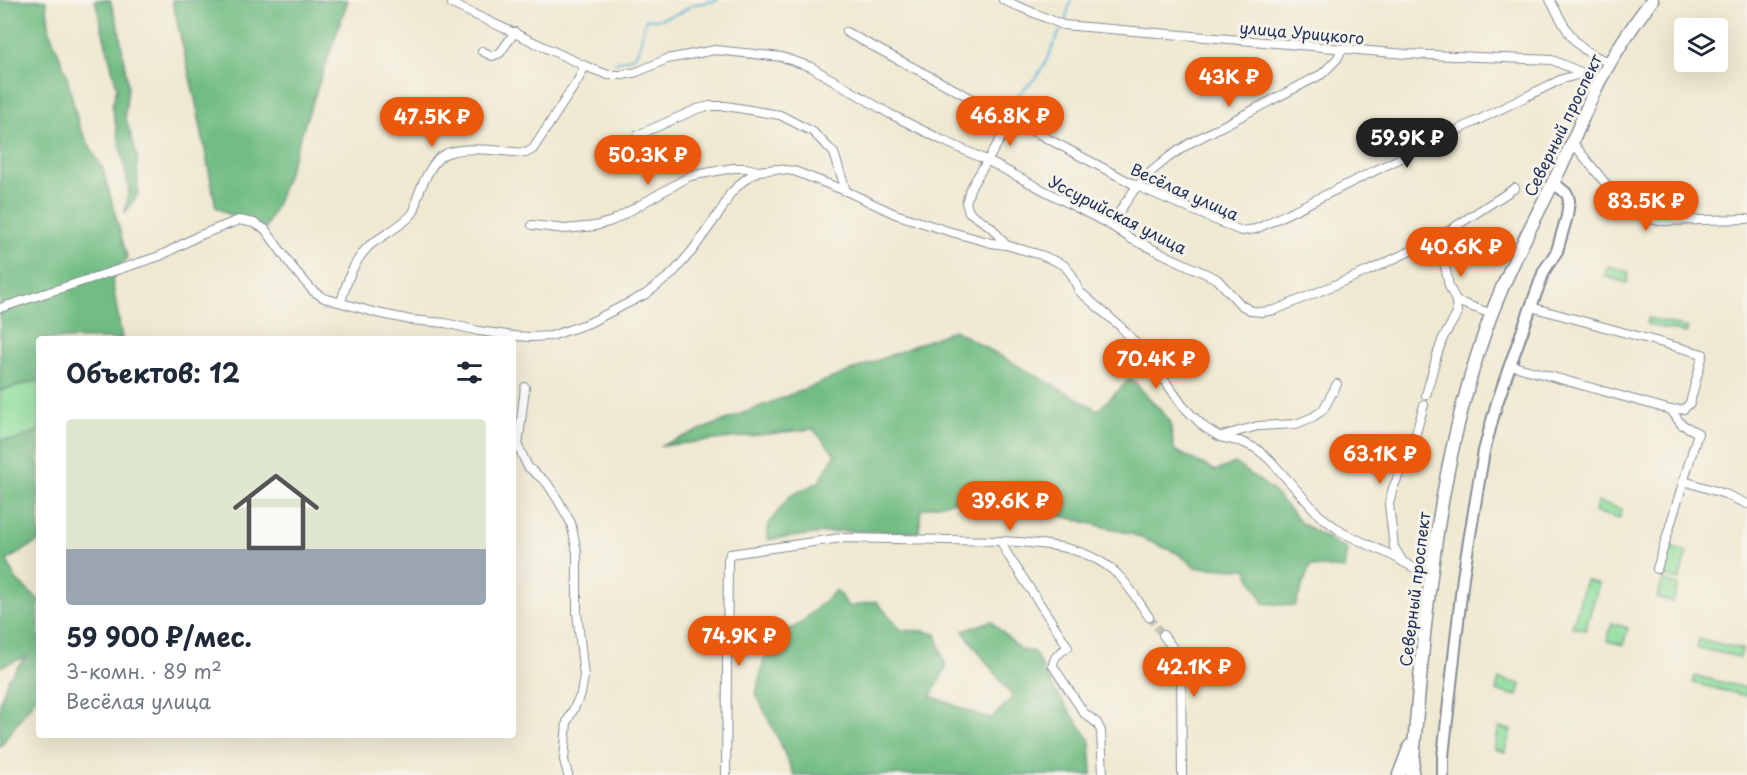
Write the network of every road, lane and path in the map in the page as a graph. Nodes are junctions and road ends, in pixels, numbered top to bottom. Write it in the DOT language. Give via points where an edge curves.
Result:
graph roads {
  1 [pos="1003,0"];
  2 [pos="1550,0"];
  3 [pos="1652,0"];
  4 [pos="453,4"];
  5 [pos="515,32"];
  6 [pos="846,32"];
  7 [pos="1342,50"];
  8 [pos="482,51"];
  9 [pos="1610,63"];
  10 [pos="585,66"];
  11 [pos="1585,73"];
  12 [pos="1600,80"];
  13 [pos="1012,120"];
  14 [pos="638,135"];
  15 [pos="1572,142"];
  16 [pos="986,160"];
  17 [pos="758,171"];
  18 [pos="1552,184"];
  19 [pos="1137,186"];
  20 [pos="1515,188"];
  21 [pos="846,191"];
  22 [pos="1747,219"];
  23 [pos="532,225"];
  24 [pos="1110,225"];
  25 [pos="1436,239"];
  26 [pos="1006,245"];
  27 [pos="1456,301"];
  28 [pos="341,302"];
  29 [pos="1531,307"];
  30 [pos="0,308"];
  31 [pos="1492,314"];
  32 [pos="1510,365"];
  33 [pos="1337,384"];
  34 [pos="525,387"];
  35 [pos="1426,395"];
  36 [pos="1424,405"];
  37 [pos="1671,410"];
  38 [pos="1220,436"];
  39 [pos="1684,481"];
  40 [pos="1747,504"];
  41 [pos="1001,541"];
  42 [pos="1404,562"];
  43 [pos="1657,569"];
  44 [pos="1430,577"];
  45 [pos="1149,617"];
  46 [pos="1163,635"];
  47 [pos="1415,724"];
  48 [pos="568,775"];
  49 [pos="726,775"];
  50 [pos="1103,775"];
  51 [pos="1182,775"];
  52 [pos="1399,775"];
  53 [pos="1412,775"];
  54 [pos="1443,775"];
  1 -- 7 [label="street, улица Урицкого" via="1063,26"];
  2 -- 9 [label="street" via="1580,46"];
  3 -- 9 [label="main road, Северный проспект"];
  4 -- 5 [label="street"];
  5 -- 8 [label="street" via="500,53 492,56"];
  5 -- 10 [label="street"];
  6 -- 13 [label="street, Весёлая улица"];
  7 -- 11 [label="street, улица Урицкого" via="1552,60"];
  7 -- 19 [label="street" via="1322,74 1190,143"];
  9 -- 12 [label="main road, Северный проспект"];
  10 -- 16 [label="street, Уссурийская улица" via="608,75 622,75 667,59 715,50 782,57 810,67 890,114"];
  10 -- 28 [label="street" via="530,151 457,150 442,155 431,168 412,215 372,244 358,260"];
  11 -- 12 [label="street, улица Урицкого"];
  11 -- 19 [label="street, Весёлая улица" via="1562,79 1256,229 1241,231"];
  12 -- 15 [label="main road, Северный проспект"];
  13 -- 16 [label="street"];
  13 -- 19 [label="street, Весёлая улица"];
  14 -- 21 [label="street" via="710,106 780,115 813,132 834,153"];
  15 -- 18 [label="main road, Северный проспект"];
  15 -- 22 [label="street" via="1619,200 1645,218"];
  16 -- 24 [label="street, Уссурийская улица"];
  16 -- 26 [label="street" via="970,189 967,207"];
  17 -- 21 [label="street" via="794,171"];
  17 -- 23 [label="street" via="733,168 690,176 612,221 595,226 565,229"];
  17 -- 28 [label="street" via="730,194 692,251 666,279 646,294 589,323 551,336 531,337 411,320"];
  18 -- 29 [label="street" via="1567,194 1568,216"];
  18 -- 31 [label="main road, Северный проспект"];
  19 -- 24 [label="street"];
  20 -- 25 [label="street"];
  21 -- 26 [label="street" via="895,214"];
  24 -- 25 [label="street, Уссурийская улица" via="1133,240 1217,279 1241,305 1262,312 1368,271"];
  25 -- 27 [label="street"];
  26 -- 38 [label="street" via="1064,265 1079,291 1147,356 1189,413"];
  27 -- 31 [label="street"];
  27 -- 35 [label="street" via="1458,314 1443,338"];
  28 -- 30 [label="street" via="313,291 265,229 239,220 160,256"];
  29 -- 32 [label="street"];
  29 -- 37 [label="street" via="1703,354 1690,403 1684,409"];
  31 -- 44 [label="main road, Северный проспект" via="1461,410"];
  32 -- 37 [label="street"];
  32 -- 54 [label="street" via="1484,451 1470,527"];
  33 -- 38 [label="street" via="1323,410 1313,417 1296,424 1258,426"];
  34 -- 48 [label="street" via="518,446 528,467 547,483 571,523 577,552 584,676 581,694 567,723 564,760"];
  36 -- 42 [label="street" via="1389,504 1394,547"];
  37 -- 39 [label="street" via="1681,424 1698,433"];
  38 -- 42 [label="street" via="1257,449 1319,515 1343,533"];
  39 -- 40 [label="street"];
  39 -- 43 [label="street"];
  41 -- 45 [label="street" via="1071,548 1099,560 1122,579"];
  41 -- 49 [label="street" via="841,538 730,554"];
  41 -- 50 [label="street" via="1068,648 1056,655 1053,666 1101,731"];
  42 -- 44 [label="street"];
  44 -- 47 [label="main road, Северный проспект"];
  46 -- 51 [label="street" via="1181,664"];
  47 -- 52 [label="main road"];
  47 -- 53 [label="main road"];
}
